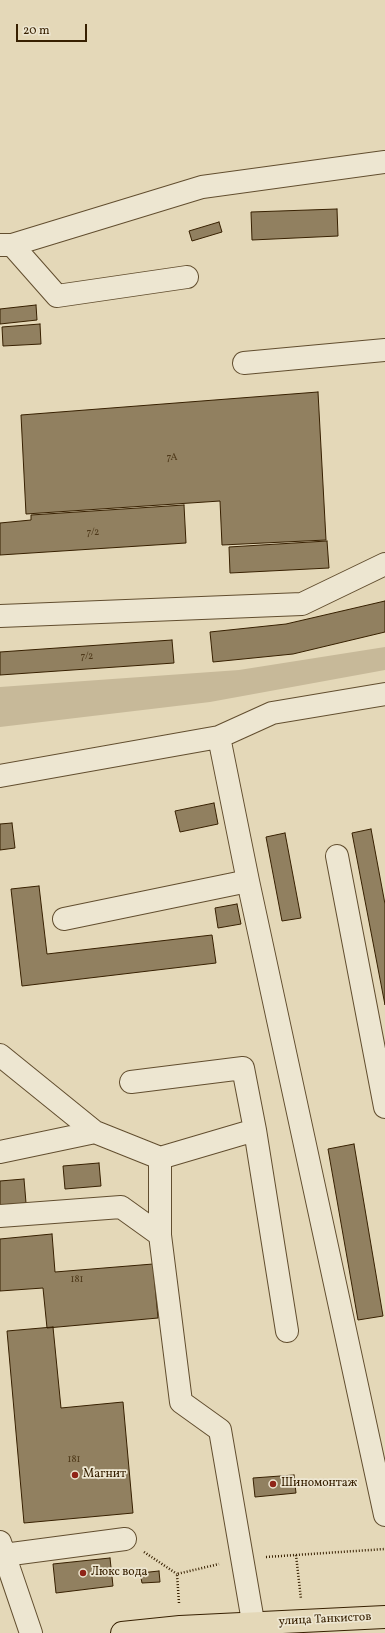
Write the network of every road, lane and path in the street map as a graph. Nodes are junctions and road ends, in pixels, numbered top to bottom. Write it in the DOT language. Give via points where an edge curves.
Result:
graph roads {
  1 [pos="385,162"];
  2 [pos="4,248"];
  3 [pos="187,277"];
  4 [pos="385,350"];
  5 [pos="244,363"];
  6 [pos="385,564"];
  7 [pos="0,616"];
  8 [pos="385,694"];
  9 [pos="219,737"];
  10 [pos="0,776"];
  11 [pos="337,856"];
  12 [pos="248,882"];
  13 [pos="64,919"];
  14 [pos="0,1055"];
  15 [pos="131,1082"];
  16 [pos="385,1107"];
  17 [pos="254,1130"];
  18 [pos="95,1132"];
  19 [pos="0,1152"];
  20 [pos="160,1158"];
  21 [pos="0,1216"];
  22 [pos="160,1235"];
  23 [pos="287,1331"];
  24 [pos="385,1516"];
  25 [pos="125,1539"];
  26 [pos="2,1549"];
  27 [pos="296,1555"];
  28 [pos="177,1574"];
  29 [pos="385,1617"];
  30 [pos="304,1621"];
  31 [pos="254,1628"];
  32 [pos="31,1633"];
  33 [pos="122,1633"];
  1 -- 2 [label="lane" via="202,187"];
  2 -- 3 [label="lane" via="57,296"];
  4 -- 5 [label="lane"];
  6 -- 7 [label="lane" via="302,604"];
  8 -- 9 [label="lane" via="272,713"];
  9 -- 10 [label="lane"];
  9 -- 12 [label="lane"];
  11 -- 16 [label="lane"];
  12 -- 13 [label="lane"];
  12 -- 24 [label="lane"];
  14 -- 18 [label="lane"];
  15 -- 17 [label="lane" via="243,1068"];
  17 -- 20 [label="lane"];
  17 -- 23 [label="lane"];
  18 -- 19 [label="lane"];
  18 -- 20 [label="lane"];
  20 -- 22 [label="lane"];
  21 -- 22 [label="lane" via="121,1207"];
  22 -- 31 [label="lane" via="181,1402 220,1430"];
  25 -- 26 [label="lane"];
  25 -- 28 [label="path"];
  26 -- 32 [label="lane"];
  27 -- 30 [label="path"];
  29 -- 30 [label="main road, улица Танкистов"];
  30 -- 31 [label="main road, улица Танкистов"];
  31 -- 33 [label="main road, улица Танкистов" via="180,1627"];
}
